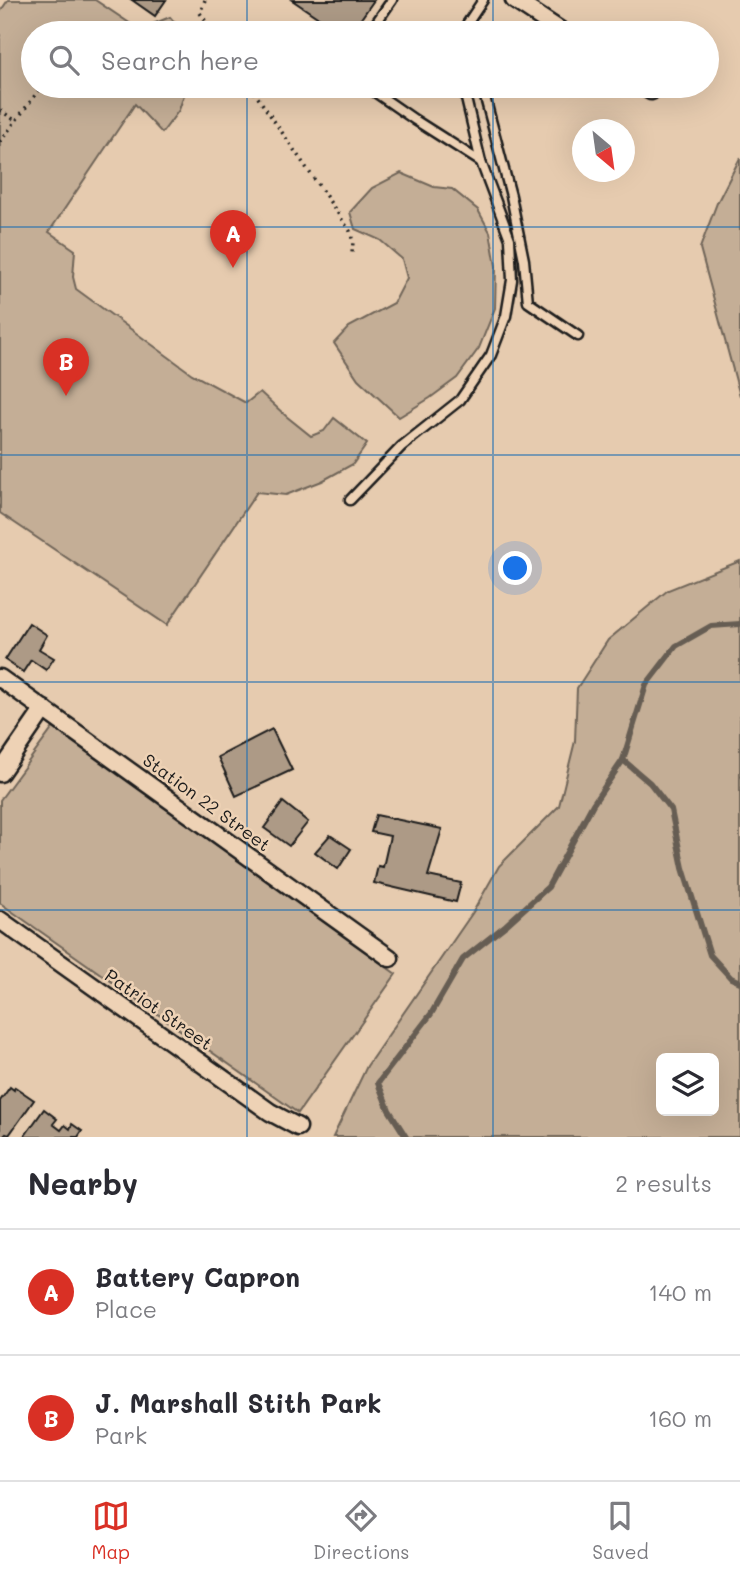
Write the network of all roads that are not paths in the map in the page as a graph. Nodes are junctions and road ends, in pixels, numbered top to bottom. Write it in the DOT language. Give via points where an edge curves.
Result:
graph roads {
  1 [pos="392,0"];
  2 [pos="483,0"];
  3 [pos="518,1"];
  4 [pos="377,21"];
  5 [pos="469,21"];
  6 [pos="547,21"];
  7 [pos="383,98"];
  8 [pos="466,98"];
  9 [pos="485,98"];
  10 [pos="481,162"];
  11 [pos="578,336"];
  12 [pos="350,500"];
  13 [pos="0,678"];
  14 [pos="44,709"];
  15 [pos="0,772"];
  16 [pos="0,920"];
  17 [pos="390,958"];
  18 [pos="298,1127"];
  1 -- 4 [label="lane"];
  2 -- 5 [label="lane"];
  3 -- 6 [label="street"];
  7 -- 10 [label="lane"];
  8 -- 10 [label="lane"];
  9 -- 11 [label="lane" via="511,196 528,302"];
  10 -- 12 [label="lane" via="510,239 512,280 492,355 460,400 402,446"];
  13 -- 14 [label="street, Station 22 Street"];
  14 -- 15 [label="street"];
  14 -- 17 [label="street, Station 22 Street"];
  16 -- 18 [label="street, Patriot Street" via="270,1112"];
}
